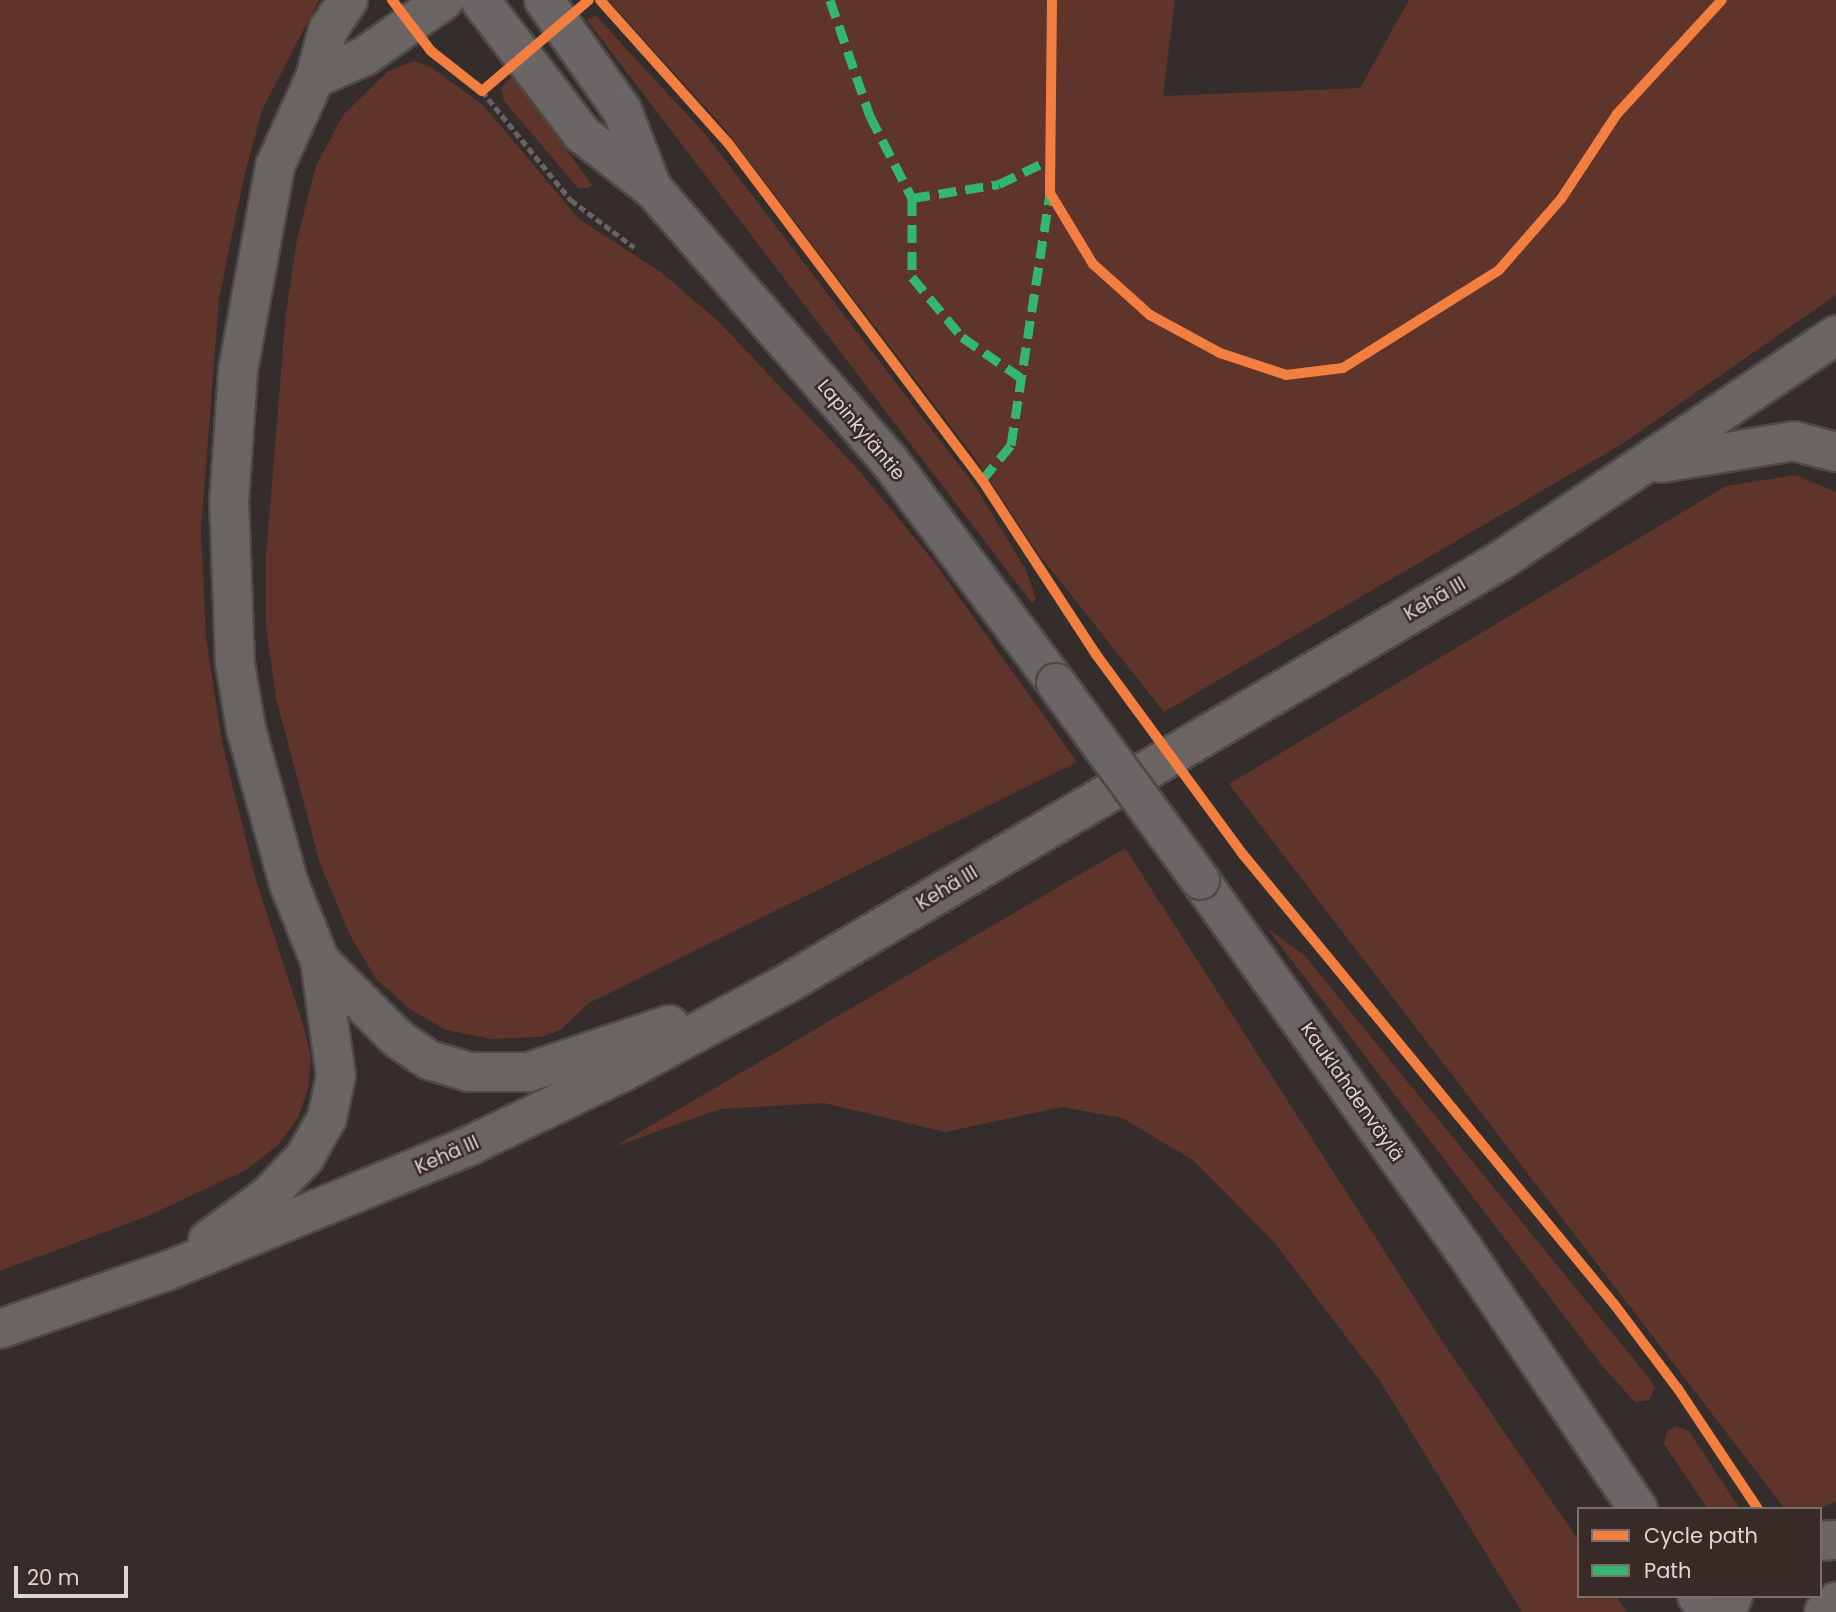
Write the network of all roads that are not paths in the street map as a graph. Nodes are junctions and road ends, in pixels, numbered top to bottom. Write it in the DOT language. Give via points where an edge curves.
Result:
graph roads {
  1 [pos="348,0"];
  2 [pos="444,0"];
  3 [pos="480,0"];
  4 [pos="544,0"];
  5 [pos="315,78"];
  6 [pos="653,190"];
  7 [pos="1836,335"];
  8 [pos="1836,452"];
  9 [pos="1645,466"];
  10 [pos="1056,683"];
  11 [pos="320,961"];
  12 [pos="788,983"];
  13 [pos="167,1271"];
  14 [pos="0,1329"];
  15 [pos="1637,1507"];
  16 [pos="1836,1602"];
  17 [pos="1825,1612"];
  1 -- 5 [label="highway" via="328,30"];
  2 -- 5 [label="highway" via="365,56"];
  3 -- 6 [label="main road, Lapinkyläntie" via="582,134"];
  4 -- 6 [label="main road, Lapinkyläntie" via="622,110"];
  5 -- 11 [label="highway" via="275,166 262,225 238,370 229,578 234,663 246,729 289,884"];
  6 -- 10 [label="main road, Lapinkyläntie" via="888,459"];
  7 -- 9 [label="highway, Kehä III"];
  8 -- 9 [label="highway" via="1794,441"];
  9 -- 12 [label="highway, Kehä III" via="1500,561"];
  10 -- 15 [label="main road, Kauklahdenväylä, bridge" via="1464,1250"];
  11 -- 12 [label="highway" via="398,1039 429,1059 469,1072 539,1069"];
  11 -- 13 [label="highway" via="336,1076 327,1118 305,1157 268,1196"];
  12 -- 13 [label="highway, Kehä III" via="623,1072 471,1145"];
  13 -- 14 [label="highway, Kehä III"];
  16 -- 17 [label="highway"];
}
